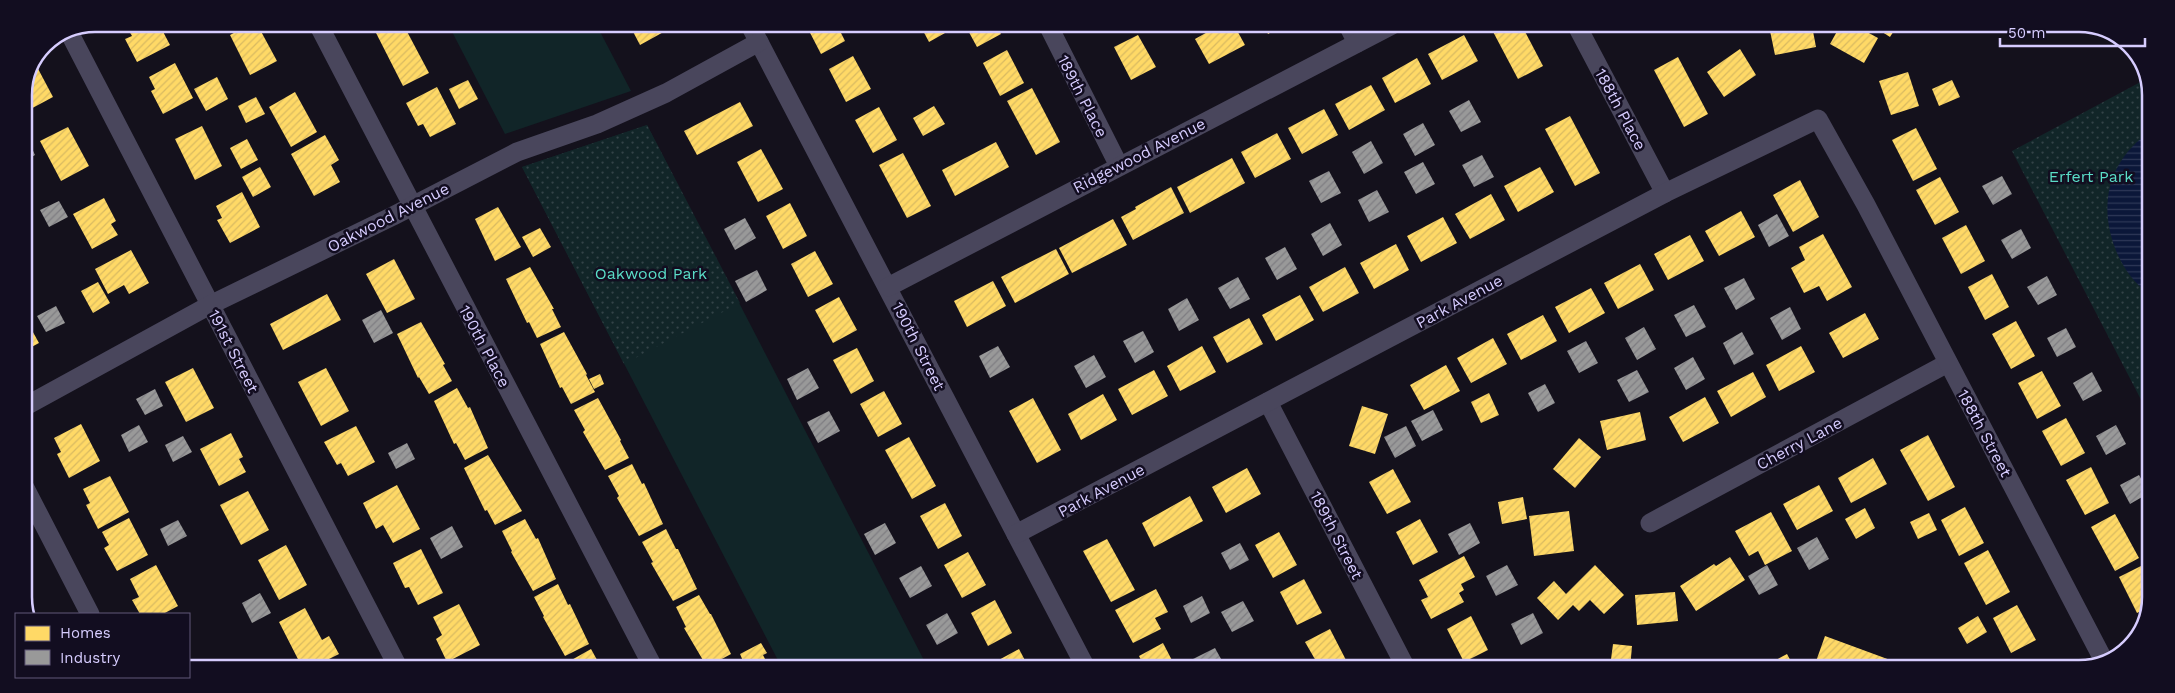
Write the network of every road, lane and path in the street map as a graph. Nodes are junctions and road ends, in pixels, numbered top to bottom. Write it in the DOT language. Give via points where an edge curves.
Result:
graph roads {
  1 [pos="323,33"];
  2 [pos="754,33"];
  3 [pos="1052,33"];
  4 [pos="1352,33"];
  5 [pos="1376,33"];
  6 [pos="1581,33"];
  7 [pos="71,37"];
  8 [pos="759,42"];
  9 [pos="1357,43"];
  10 [pos="1119,166"];
  11 [pos="1665,193"];
  12 [pos="1866,205"];
  13 [pos="412,206"];
  14 [pos="888,287"];
  15 [pos="210,305"];
  16 [pos="1948,362"];
  17 [pos="33,402"];
  18 [pos="1268,402"];
  19 [pos="33,503"];
  20 [pos="1650,523"];
  21 [pos="1016,534"];
  22 [pos="89,613"];
  23 [pos="2102,656"];
  24 [pos="394,660"];
  25 [pos="649,660"];
  26 [pos="1082,660"];
  27 [pos="1402,660"];
  1 -- 13 [label="street, 190th Place"];
  2 -- 8 [label="street, 190th Street"];
  3 -- 10 [label="street, 189th Place"];
  4 -- 9 [label="street"];
  5 -- 9 [label="street, Ridgewood Avenue"];
  6 -- 11 [label="street, 188th Place"];
  7 -- 15 [label="street, 191st Street"];
  8 -- 13 [label="street, Oakwood Avenue" via="666,93 598,124 517,152"];
  8 -- 14 [label="street, 190th Street"];
  9 -- 10 [label="street, Ridgewood Avenue"];
  10 -- 14 [label="street, Ridgewood Avenue"];
  11 -- 12 [label="street, Park Avenue" via="1818,119"];
  11 -- 18 [label="street, Park Avenue"];
  12 -- 16 [label="street, 188th Street"];
  13 -- 15 [label="street, Oakwood Avenue"];
  13 -- 25 [label="street, 190th Place"];
  14 -- 21 [label="street, 190th Street"];
  15 -- 17 [label="street, Oakwood Avenue"];
  15 -- 24 [label="street, 191st Street"];
  16 -- 20 [label="street, Cherry Lane"];
  16 -- 23 [label="street, 188th Street"];
  18 -- 21 [label="street, Park Avenue"];
  18 -- 27 [label="street, 189th Street"];
  19 -- 22 [label="street"];
  21 -- 26 [label="street, 190th Street"];
}
